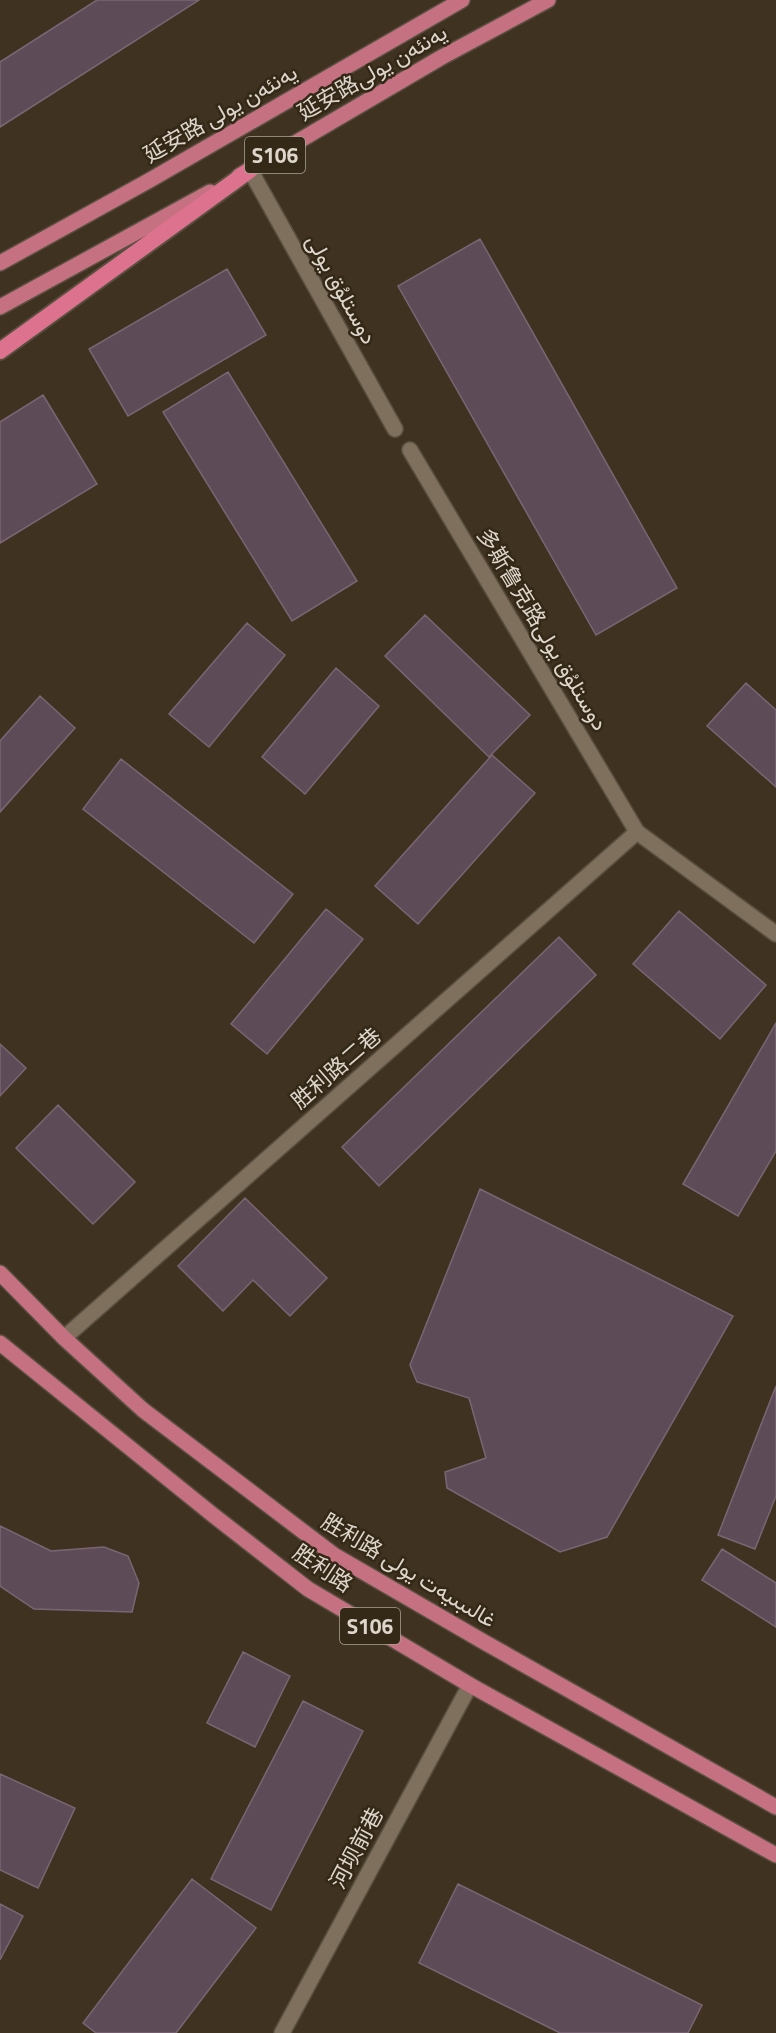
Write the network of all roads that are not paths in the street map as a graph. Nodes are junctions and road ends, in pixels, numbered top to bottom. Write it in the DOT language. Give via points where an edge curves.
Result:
graph roads {
  1 [pos="462,0"];
  2 [pos="548,0"];
  3 [pos="250,170"];
  4 [pos="0,263"];
  5 [pos="0,307"];
  6 [pos="0,351"];
  7 [pos="395,429"];
  8 [pos="410,450"];
  9 [pos="637,832"];
  10 [pos="776,934"];
  11 [pos="0,1273"];
  12 [pos="64,1338"];
  13 [pos="0,1343"];
  14 [pos="470,1684"];
  15 [pos="776,1807"];
  16 [pos="776,1855"];
  17 [pos="282,2033"];
  1 -- 4 [label="main road, 延安路 يەنئەن يولى / S106"];
  2 -- 3 [label="main road, 延安路يەنئەن يولى / S106" via="442,57"];
  3 -- 5 [label="main road, 延安路يەنئەن يولى / S106"];
  3 -- 6 [label="highway"];
  3 -- 7 [label="street, دوستلۇق يولى"];
  8 -- 9 [label="street, 多斯鲁克路دوستلۇق يولى"];
  9 -- 10 [label="street"];
  9 -- 12 [label="street, 胜利路二巷"];
  11 -- 12 [label="main road, 胜利路 غالىبىيەت يولى / S106"];
  12 -- 15 [label="main road, 胜利路 غالىبىيەت يولى / S106" via="143,1410 334,1555"];
  13 -- 14 [label="main road, 胜利路 / S106" via="308,1589"];
  14 -- 16 [label="main road, 胜利路 / S106"];
  14 -- 17 [label="street, 河坝前巷"];
}
